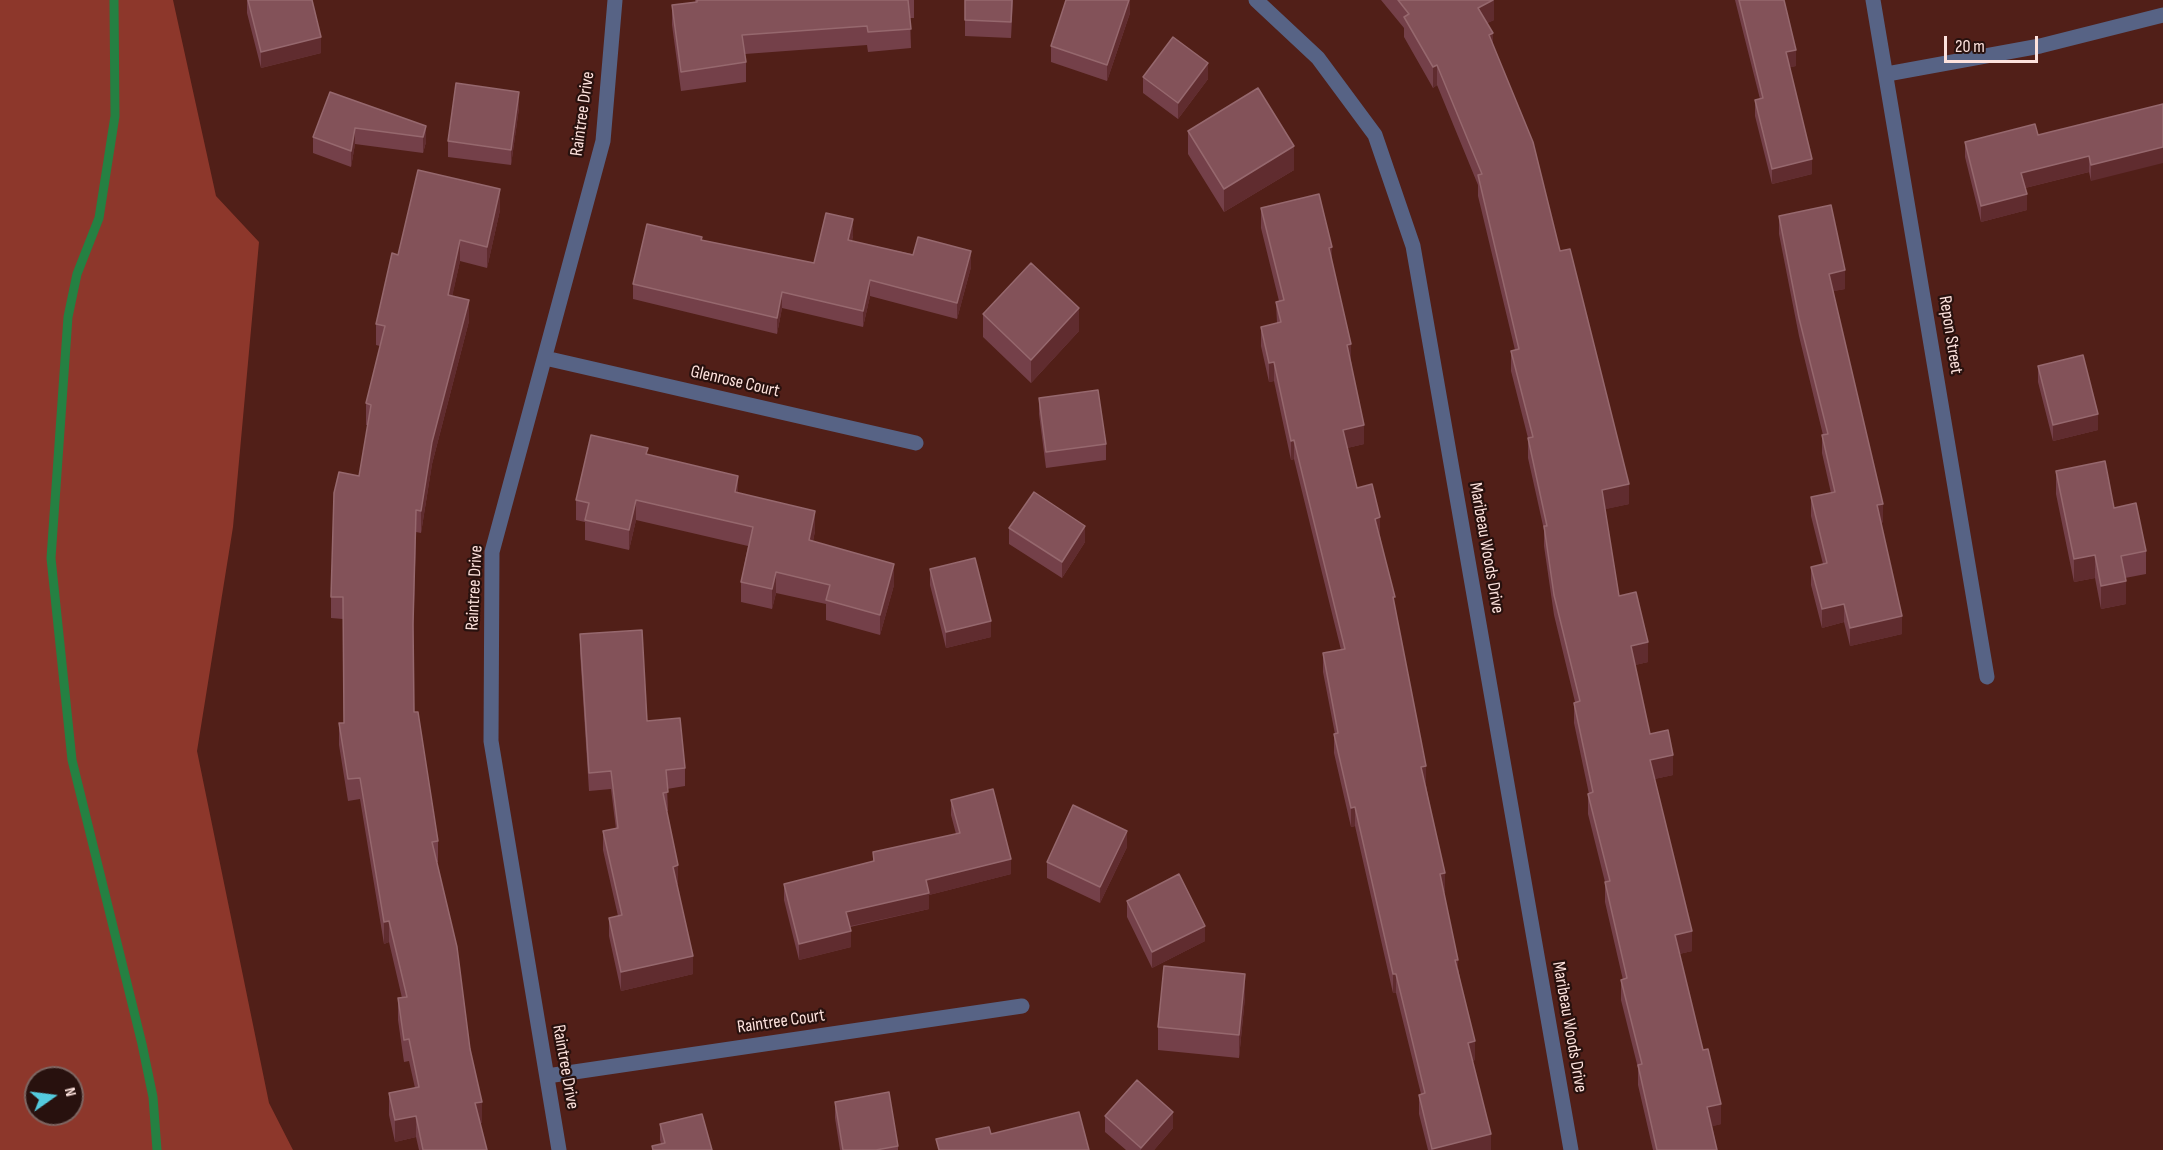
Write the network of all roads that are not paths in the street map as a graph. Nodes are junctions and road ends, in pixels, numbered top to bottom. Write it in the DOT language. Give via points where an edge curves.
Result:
graph roads {
  1 [pos="615,0"];
  2 [pos="1256,0"];
  3 [pos="1873,0"];
  4 [pos="2163,15"];
  5 [pos="1887,74"];
  6 [pos="545,358"];
  7 [pos="916,443"];
  8 [pos="1987,677"];
  9 [pos="1022,1006"];
  10 [pos="547,1076"];
  11 [pos="559,1150"];
  12 [pos="1571,1150"];
  1 -- 6 [label="street, Raintree Drive" via="603,141"];
  2 -- 12 [label="street, Maribeau Woods Drive" via="1318,58 1375,135 1413,246"];
  3 -- 5 [label="street, Repon Street"];
  4 -- 5 [label="street" via="2040,46"];
  5 -- 8 [label="street, Repon Street"];
  6 -- 7 [label="street, Glenrose Court"];
  6 -- 10 [label="street, Raintree Drive" via="492,552 491,741"];
  9 -- 10 [label="street, Raintree Court"];
  10 -- 11 [label="street, Raintree Drive"];
}
